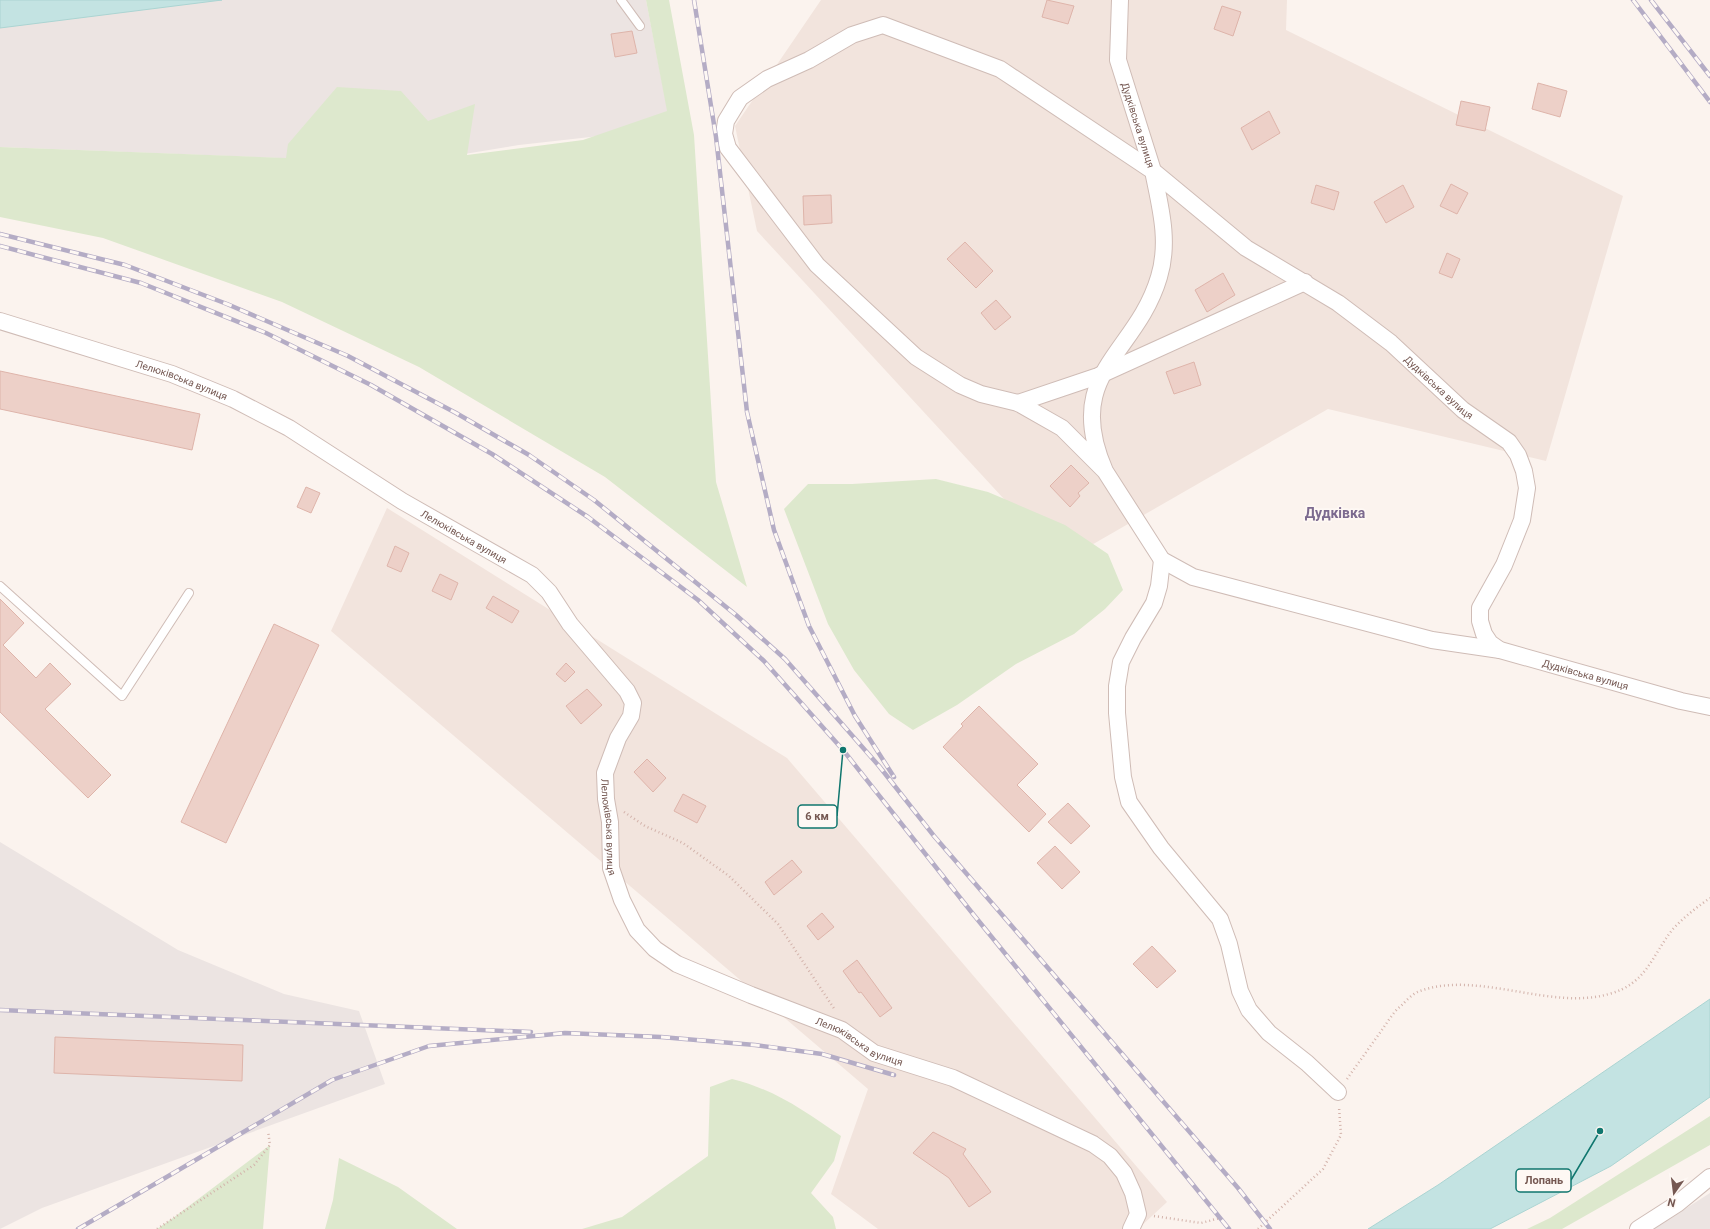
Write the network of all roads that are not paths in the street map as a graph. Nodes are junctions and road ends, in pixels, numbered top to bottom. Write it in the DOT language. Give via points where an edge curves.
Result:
graph roads {
  1 [pos="620,0"];
  2 [pos="1120,0"];
  3 [pos="640,26"];
  4 [pos="1153,171"];
  5 [pos="1305,282"];
  6 [pos="0,321"];
  7 [pos="1102,374"];
  8 [pos="1018,403"];
  9 [pos="1105,471"];
  10 [pos="1162,560"];
  11 [pos="0,586"];
  12 [pos="190,593"];
  13 [pos="1500,650"];
  14 [pos="1710,707"];
  15 [pos="1338,1092"];
  16 [pos="1710,1177"];
  17 [pos="1132,1229"];
  18 [pos="1638,1229"];
  1 -- 3 [label="lane"];
  2 -- 4 [label="street, Дудківська вулиця" via="1118,60"];
  4 -- 5 [label="street, Дудківська вулиця" via="1246,248"];
  4 -- 7 [label="street" via="1164,222 1163,259 1159,277 1141,316"];
  4 -- 8 [label="street" via="1000,69 883,25 852,35 809,60 767,79 740,98 726,121 724,134 728,148 818,265 916,357 960,385 981,394"];
  5 -- 7 [label="street"];
  5 -- 13 [label="street, Дудківська вулиця" via="1338,303 1390,343 1463,410 1509,442 1518,455 1524,471 1526,488 1522,520 1504,565 1480,608 1484,634 1490,643"];
  6 -- 17 [label="street, Лелюківська вулиця" via="172,374 233,399 289,428 402,501 532,575 550,592 570,624 628,691 633,703 631,716 618,738 605,773 611,868 622,900 637,930 655,949 677,964 842,1030 874,1053 953,1078 1093,1144 1110,1156 1124,1173 1133,1193 1138,1214"];
  7 -- 8 [label="street"];
  7 -- 9 [label="street" via="1093,406 1092,423 1094,439"];
  8 -- 9 [label="street" via="1062,428"];
  9 -- 10 [label="street"];
  10 -- 13 [label="street" via="1193,577 1432,640"];
  10 -- 15 [label="street" via="1154,603 1132,638 1121,662 1116,686 1123,777 1129,802 1161,848 1220,919 1240,991 1249,1010 1269,1033"];
  11 -- 12 [label="lane" via="122,696"];
  13 -- 14 [label="street, Дудківська вулиця"];
  16 -- 18 [label="street" via="1677,1204"];
}
